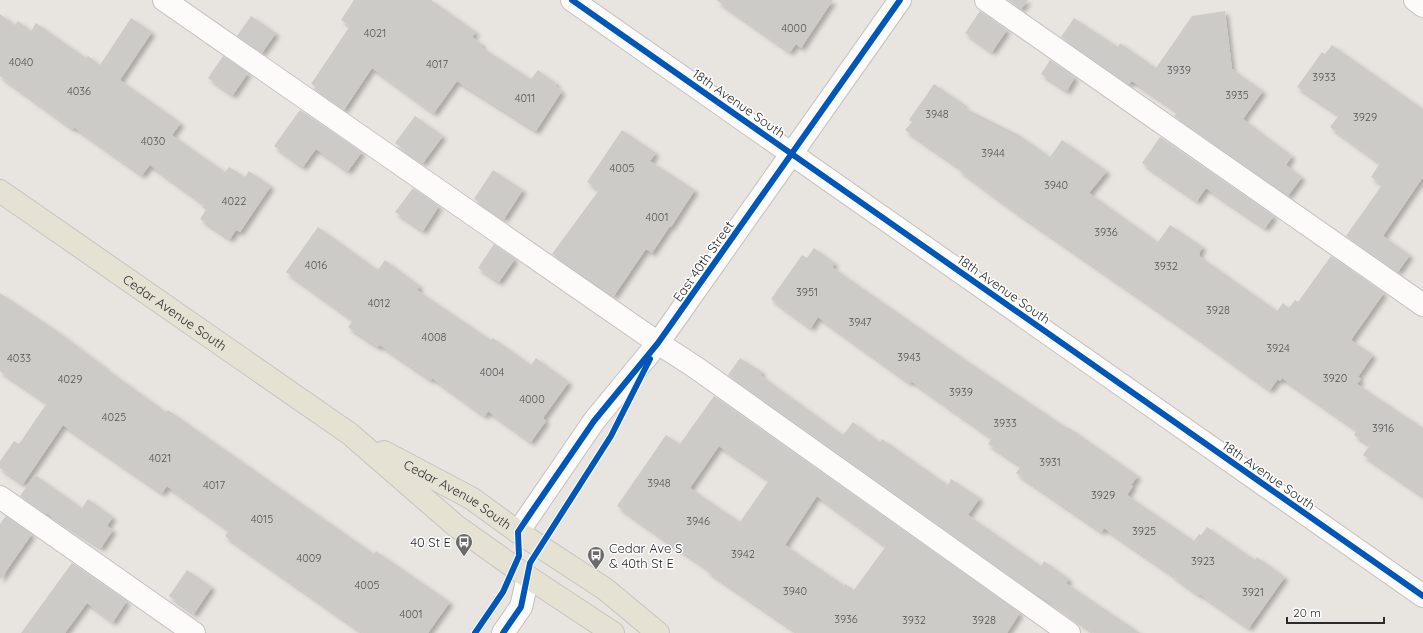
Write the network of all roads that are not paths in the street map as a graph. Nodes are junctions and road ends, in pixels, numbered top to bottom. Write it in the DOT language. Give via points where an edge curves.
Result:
graph roads {
  1 [pos="164,0"];
  2 [pos="572,0"];
  3 [pos="900,0"];
  4 [pos="986,0"];
  5 [pos="1415,0"];
  6 [pos="1423,6"];
  7 [pos="792,153"];
  8 [pos="0,191"];
  9 [pos="1423,305"];
  10 [pos="658,343"];
  11 [pos="350,434"];
  12 [pos="0,498"];
  13 [pos="518,532"];
  14 [pos="528,577"];
  15 [pos="1423,596"];
  16 [pos="194,633"];
  17 [pos="503,633"];
  18 [pos="613,633"];
  19 [pos="658,633"];
  20 [pos="1069,633"];
  1 -- 10 [label="street"];
  2 -- 7 [label="street, 18th Avenue South"];
  3 -- 7 [label="street, East 40th Street"];
  4 -- 9 [label="street"];
  5 -- 6 [label="street"];
  7 -- 10 [label="street, East 40th Street"];
  7 -- 15 [label="street, 18th Avenue South"];
  8 -- 11 [label="main road, Cedar Avenue South"];
  10 -- 13 [label="street, East 40th Street" via="594,421"];
  10 -- 20 [label="street"];
  11 -- 13 [label="main road, Cedar Avenue South" via="471,498"];
  11 -- 14 [label="main road, Cedar Avenue South" via="456,526"];
  12 -- 16 [label="street"];
  13 -- 19 [label="main road, Cedar Avenue South" via="605,589"];
  14 -- 17 [label="street" via="520,607"];
  14 -- 18 [label="main road, Cedar Avenue South"];
}
